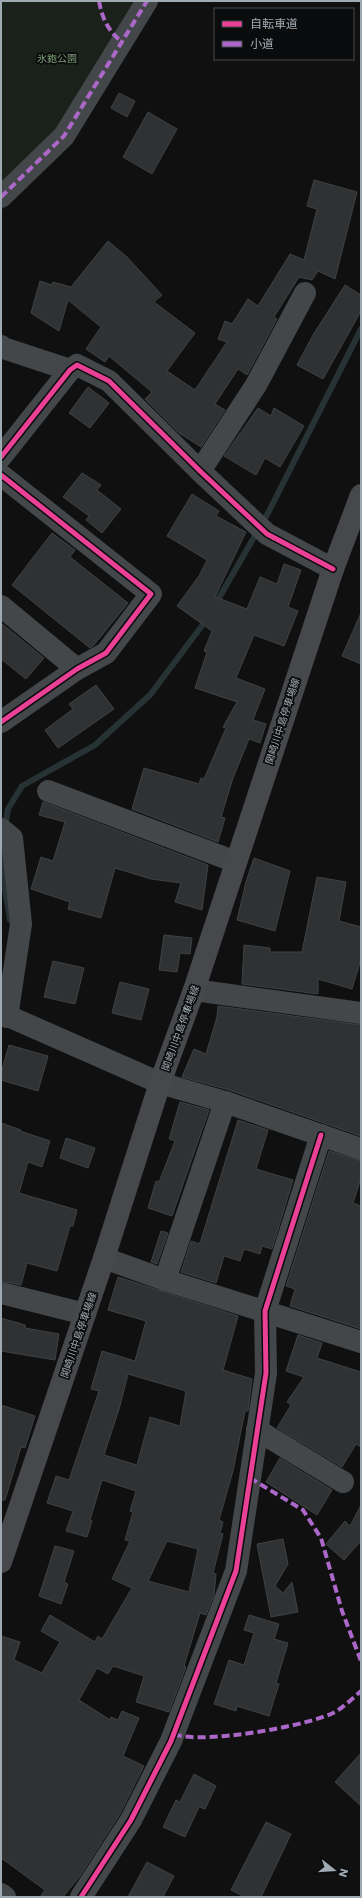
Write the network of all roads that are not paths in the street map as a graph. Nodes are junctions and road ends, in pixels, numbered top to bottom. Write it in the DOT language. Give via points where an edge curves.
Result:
graph roads {
  1 [pos="147,1"];
  2 [pos="1,196"];
  3 [pos="305,293"];
  4 [pos="1,346"];
  5 [pos="70,370"];
  6 [pos="1,457"];
  7 [pos="200,471"];
  8 [pos="1,475"];
  9 [pos="361,495"];
  10 [pos="333,569"];
  11 [pos="1,606"];
  12 [pos="77,669"];
  13 [pos="1,722"];
  14 [pos="48,792"];
  15 [pos="1,830"];
  16 [pos="236,862"];
  17 [pos="194,990"];
  18 [pos="361,1013"];
  19 [pos="4,1015"];
  20 [pos="160,1083"];
  21 [pos="225,1102"];
  22 [pos="321,1135"];
  23 [pos="361,1149"];
  24 [pos="104,1258"];
  25 [pos="165,1280"];
  26 [pos="1,1293"];
  27 [pos="265,1311"];
  28 [pos="84,1314"];
  29 [pos="361,1342"];
  30 [pos="257,1430"];
  31 [pos="343,1482"];
  32 [pos="1,1562"];
  33 [pos="1,1894"];
  34 [pos="5,1897"];
  35 [pos="81,1897"];
  1 -- 2 [label="street" via="64,136"];
  3 -- 7 [label="street" via="256,385"];
  4 -- 5 [label="street"];
  5 -- 6 [label="street"];
  5 -- 7 [label="street" via="77,365 109,381"];
  7 -- 10 [label="street" via="267,534"];
  8 -- 12 [label="street" via="151,594 106,653"];
  9 -- 10 [label="main road, 関崎川中島停車場線"];
  10 -- 16 [label="main road, 関崎川中島停車場線"];
  11 -- 12 [label="street"];
  12 -- 13 [label="street"];
  14 -- 16 [label="street"];
  15 -- 19 [label="street" via="12,838 21,924"];
  16 -- 17 [label="main road, 関崎川中島停車場線"];
  17 -- 18 [label="street"];
  17 -- 20 [label="main road, 関崎川中島停車場線"];
  19 -- 20 [label="street"];
  20 -- 21 [label="street"];
  20 -- 24 [label="main road, 関崎川中島停車場線"];
  21 -- 22 [label="street"];
  21 -- 25 [label="street"];
  22 -- 23 [label="street"];
  22 -- 27 [label="street"];
  24 -- 25 [label="street"];
  24 -- 28 [label="main road, 関崎川中島停車場線"];
  25 -- 27 [label="street"];
  26 -- 28 [label="street"];
  27 -- 29 [label="street"];
  27 -- 30 [label="street" via="266,1373"];
  28 -- 32 [label="main road, 関崎川中島停車場線"];
  30 -- 31 [label="street"];
  30 -- 35 [label="street" via="236,1571 171,1741 131,1820"];
  33 -- 34 [label="street"];
}
